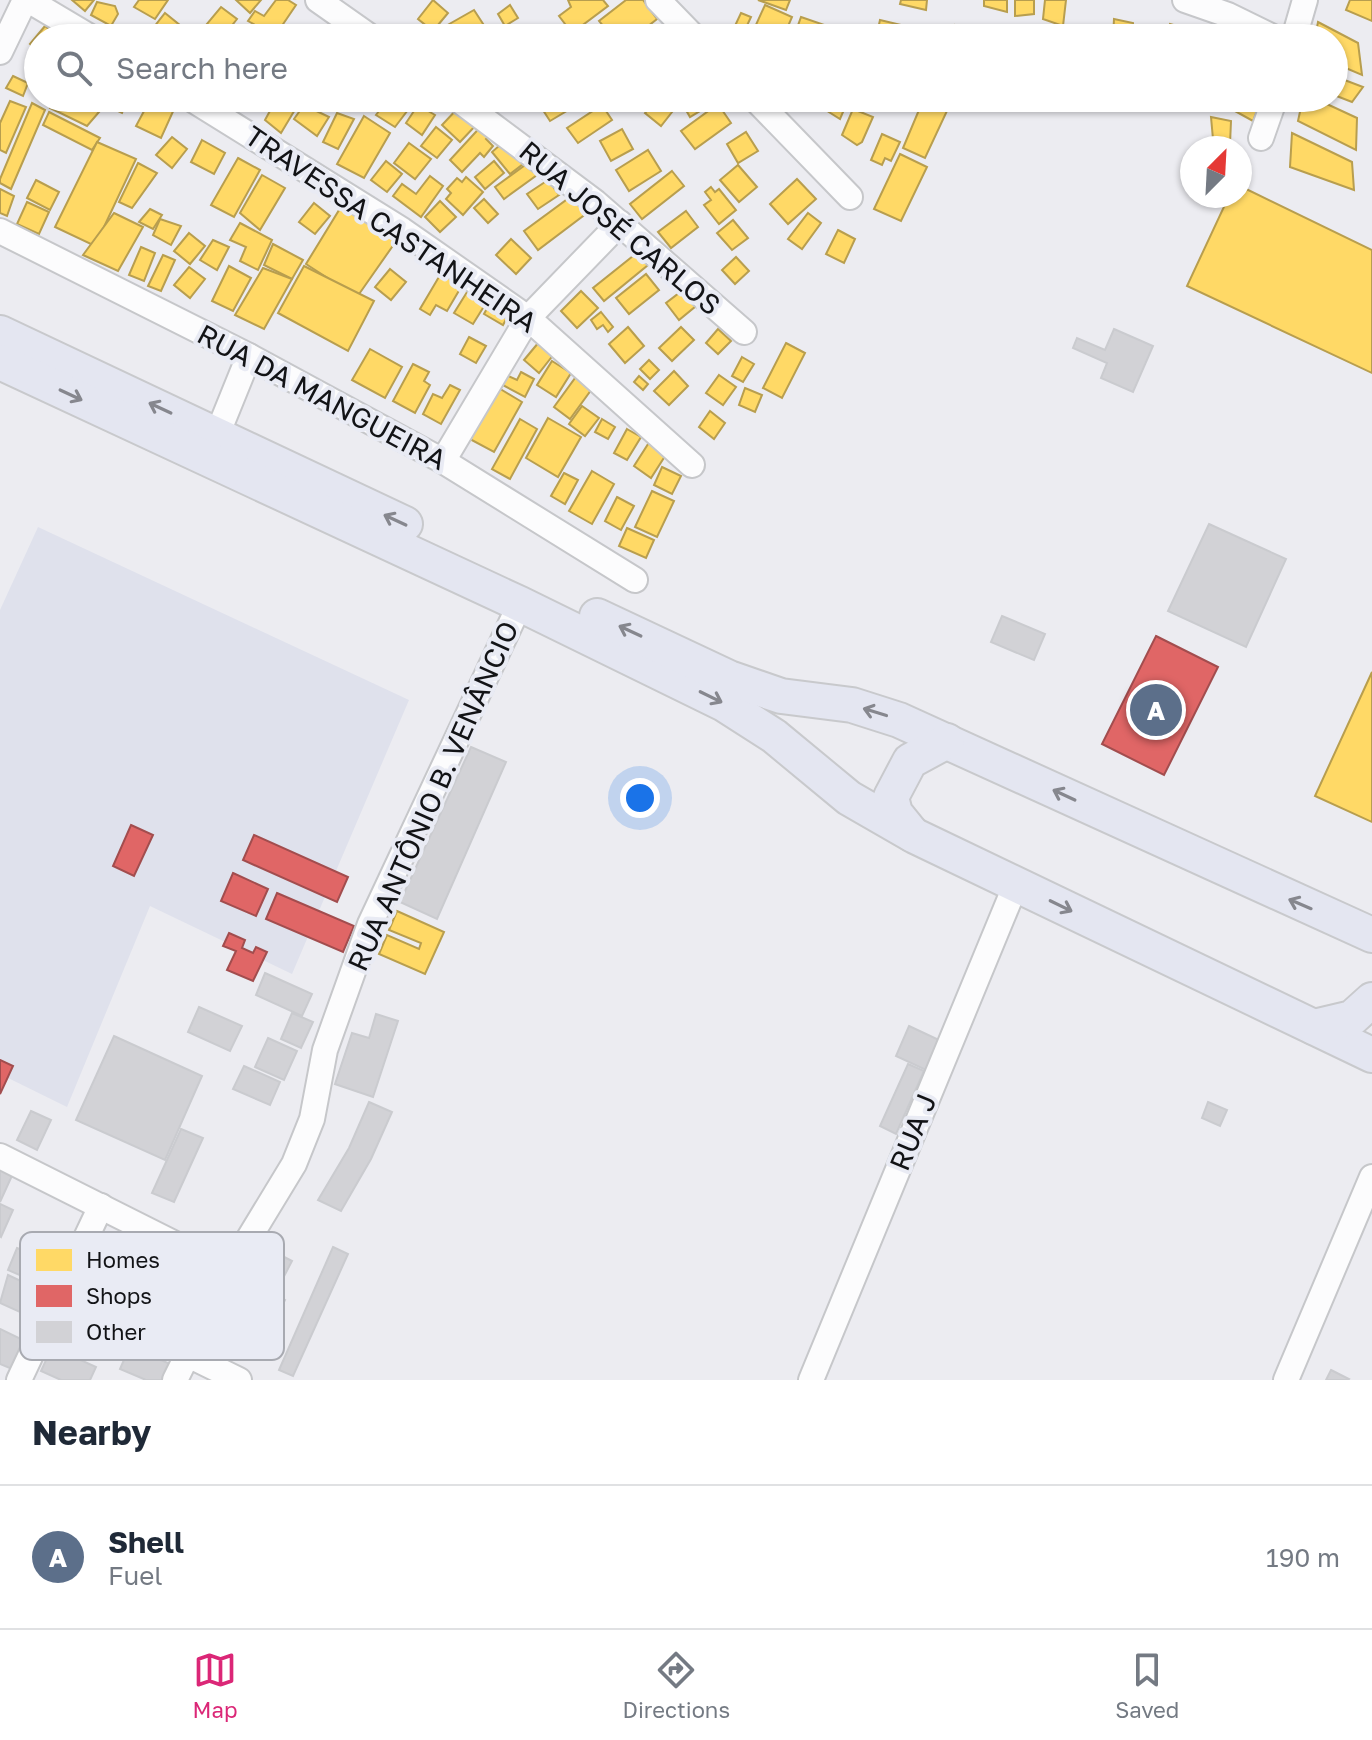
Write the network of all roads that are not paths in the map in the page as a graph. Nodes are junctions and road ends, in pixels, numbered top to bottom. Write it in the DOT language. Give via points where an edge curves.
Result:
graph roads {
  1 [pos="27,0"];
  2 [pos="318,0"];
  3 [pos="658,0"];
  4 [pos="1185,0"];
  5 [pos="1305,0"];
  6 [pos="68,24"];
  7 [pos="352,24"];
  8 [pos="681,24"];
  9 [pos="1246,24"];
  10 [pos="1298,24"];
  11 [pos="0,52"];
  12 [pos="212,112"];
  13 [pos="476,112"];
  14 [pos="768,112"];
  15 [pos="1270,112"];
  16 [pos="1261,138"];
  17 [pos="850,197"];
  18 [pos="620,223"];
  19 [pos="0,231"];
  20 [pos="528,318"];
  21 [pos="744,332"];
  22 [pos="0,333"];
  23 [pos="249,356"];
  24 [pos="0,362"];
  25 [pos="217,435"];
  26 [pos="443,461"];
  27 [pos="692,465"];
  28 [pos="635,580"];
  29 [pos="520,604"];
  30 [pos="947,741"];
  31 [pos="915,836"];
  32 [pos="1016,884"];
  33 [pos="1369,936"];
  34 [pos="1372,1000"];
  35 [pos="1314,1027"];
  36 [pos="1372,1055"];
  37 [pos="0,1156"];
  38 [pos="1372,1177"];
  39 [pos="101,1206"];
  40 [pos="89,1232"];
  41 [pos="152,1232"];
  42 [pos="253,1232"];
  43 [pos="28,1360"];
  44 [pos="183,1360"];
  45 [pos="198,1360"];
  46 [pos="19,1380"];
  47 [pos="175,1380"];
  48 [pos="239,1380"];
  49 [pos="811,1380"];
  50 [pos="1286,1380"];
  1 -- 6 [label="street"];
  1 -- 11 [label="street"];
  2 -- 7 [label="street"];
  3 -- 8 [label="street"];
  4 -- 9 [label="street"];
  5 -- 10 [label="street"];
  12 -- 20 [label="street, TRAVESSA CASTANHEIRA" via="402,230"];
  13 -- 18 [label="street, RUA JOSÉ CARLOS"];
  14 -- 17 [label="street"];
  15 -- 16 [label="street"];
  18 -- 20 [label="street"];
  18 -- 21 [label="street, RUA JOSÉ CARLOS"];
  19 -- 23 [label="street, RUA DA MANGUEIRA"];
  20 -- 26 [label="street"];
  20 -- 27 [label="street, TRAVESSA CASTANHEIRA"];
  25 -- 22 [label="highway, one-way"];
  23 -- 25 [label="street"];
  23 -- 26 [label="street, RUA DA MANGUEIRA"];
  24 -- 29 [label="highway, one-way"];
  30 -- 25 [label="highway, one-way" via="852,705 781,696 729,678"];
  26 -- 28 [label="street, RUA DA MANGUEIRA"];
  29 -- 31 [label="highway, one-way" via="724,704 774,736 849,798"];
  29 -- 42 [label="street, RUA ANTÔNIO B. VENÂNCIO" via="370,924 325,1050 312,1119 294,1164"];
  30 -- 31 [label="highway" via="910,761 891,797 895,813"];
  33 -- 30 [label="highway, one-way"];
  31 -- 32 [label="highway"];
  32 -- 35 [label="highway, one-way"];
  32 -- 49 [label="street, RUA J"];
  34 -- 35 [label="highway" via="1352,1018"];
  35 -- 36 [label="highway"];
  37 -- 39 [label="street"];
  38 -- 50 [label="street"];
  39 -- 40 [label="street"];
  39 -- 41 [label="street"];
  43 -- 46 [label="street"];
  44 -- 47 [label="street, RUA ANTÔNIO B. VENÂNCIO"];
  45 -- 48 [label="street"];
}
